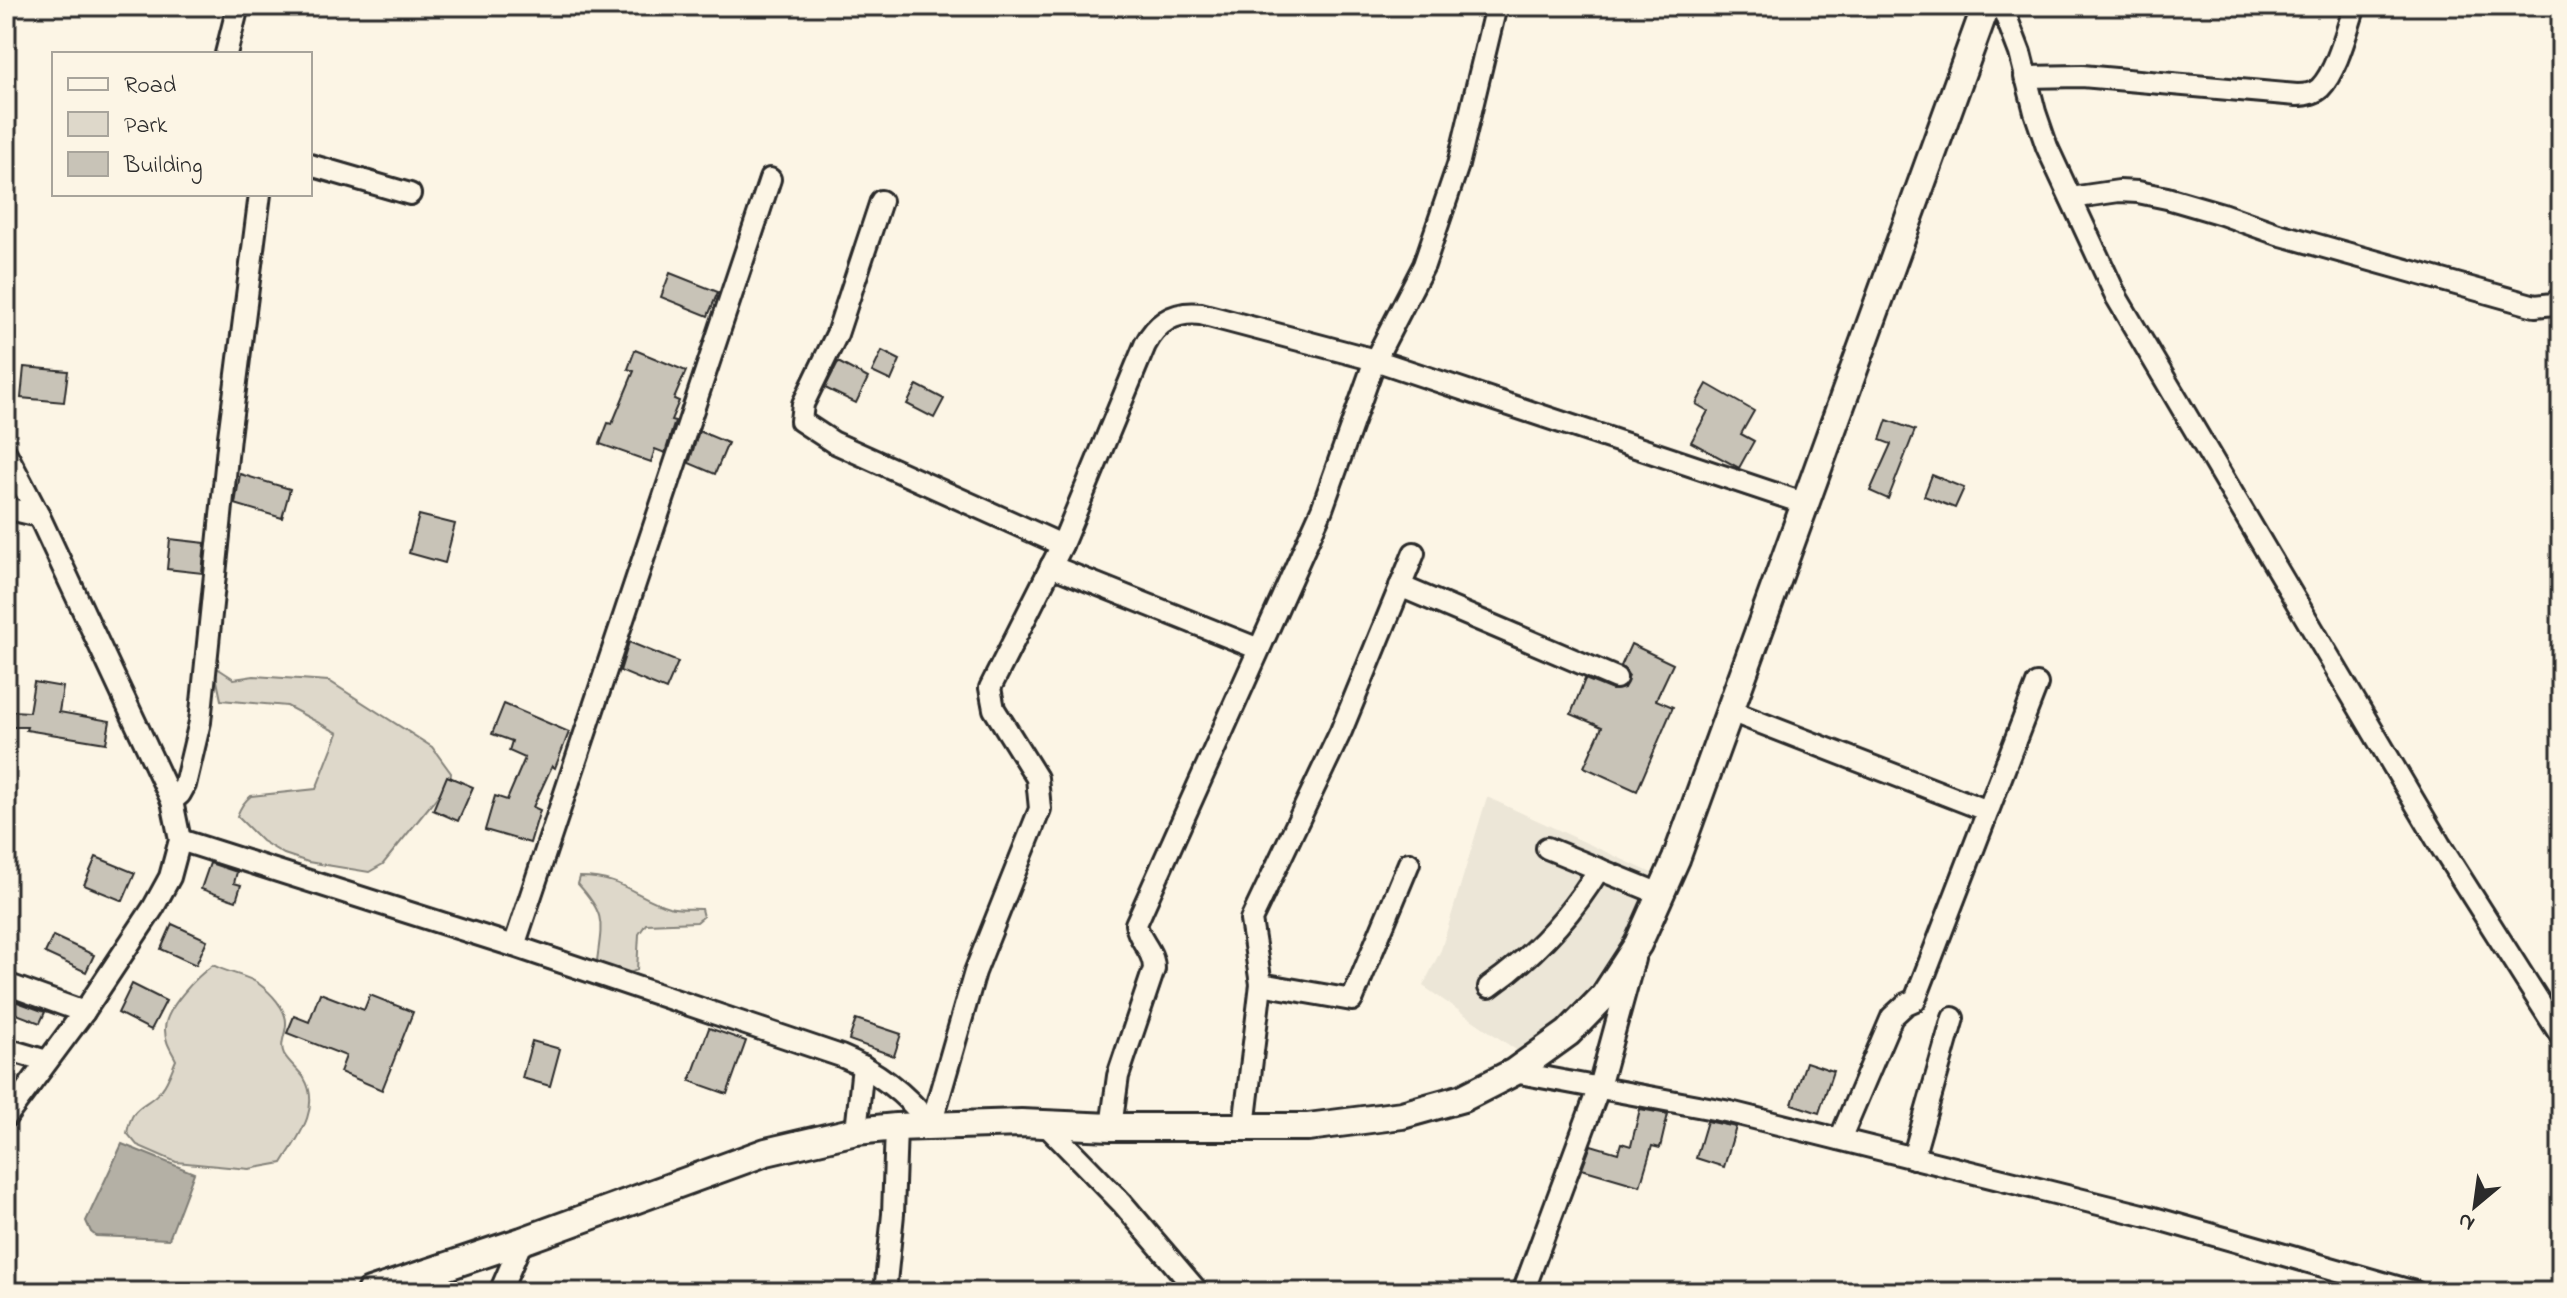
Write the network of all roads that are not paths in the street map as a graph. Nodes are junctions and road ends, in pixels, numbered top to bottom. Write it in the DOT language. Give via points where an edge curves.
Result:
graph roads {
  1 [pos="238,6"];
  2 [pos="1496,6"];
  3 [pos="1988,6"];
  4 [pos="2355,6"];
  5 [pos="226,52"];
  6 [pos="2025,77"];
  7 [pos="312,166"];
  8 [pos="770,179"];
  9 [pos="410,194"];
  10 [pos="260,196"];
  11 [pos="2071,198"];
  12 [pos="881,201"];
  13 [pos="2556,305"];
  14 [pos="1375,360"];
  15 [pos="6,453"];
  16 [pos="1806,504"];
  17 [pos="6,508"];
  18 [pos="39,516"];
  19 [pos="1062,545"];
  20 [pos="1414,553"];
  21 [pos="1051,566"];
  22 [pos="1400,586"];
  23 [pos="1259,649"];
  24 [pos="1616,678"];
  25 [pos="2037,684"];
  26 [pos="1730,711"];
  27 [pos="172,801"];
  28 [pos="1988,811"];
  29 [pos="180,840"];
  30 [pos="1547,848"];
  31 [pos="1409,863"];
  32 [pos="1599,869"];
  33 [pos="1660,894"];
  34 [pos="1638,944"];
  35 [pos="514,946"];
  36 [pos="6,984"];
  37 [pos="1261,984"];
  38 [pos="1489,987"];
  39 [pos="84,1012"];
  40 [pos="1953,1018"];
  41 [pos="2561,1036"];
  42 [pos="6,1049"];
  43 [pos="47,1061"];
  44 [pos="863,1066"];
  45 [pos="1514,1072"];
  46 [pos="1599,1087"];
  47 [pos="6,1117"];
  48 [pos="1045,1124"];
  49 [pos="931,1125"];
  50 [pos="896,1127"];
  51 [pos="1111,1127"];
  52 [pos="1244,1127"];
  53 [pos="856,1131"];
  54 [pos="1840,1139"];
  55 [pos="1913,1158"];
  56 [pos="522,1241"];
  57 [pos="2373,1286"];
  58 [pos="370,1292"];
  59 [pos="500,1292"];
  60 [pos="885,1292"];
  61 [pos="1198,1292"];
  62 [pos="1523,1292"];
  63 [pos="2415,1292"];
  1 -- 5 [label="street"];
  2 -- 14 [label="street" via="1458,165 1424,265"];
  3 -- 6 [label="street" via="2020,53"];
  3 -- 16 [label="main road"];
  4 -- 6 [label="street" via="2328,77 2310,94 2082,76"];
  6 -- 11 [label="street" via="2047,147"];
  7 -- 9 [label="street"];
  8 -- 35 [label="street"];
  10 -- 27 [label="street" via="200,722 185,785"];
  11 -- 13 [label="street" via="2119,191 2152,195 2482,293"];
  11 -- 41 [label="street" via="2125,312 2440,845"];
  12 -- 19 [label="street" via="837,334 803,404 801,421 833,442"];
  14 -- 16 [label="street"];
  14 -- 19 [label="street" via="1201,314 1181,314 1163,322 1145,345"];
  14 -- 23 [label="street" via="1322,509"];
  15 -- 18 [label="street"];
  16 -- 26 [label="main road"];
  17 -- 18 [label="street"];
  18 -- 27 [label="street"];
  19 -- 21 [label="street"];
  20 -- 22 [label="street"];
  21 -- 23 [label="street"];
  21 -- 49 [label="street" via="990,688 994,709 1037,778 1040,809 975,972"];
  22 -- 24 [label="street"];
  22 -- 37 [label="street" via="1341,731 1251,920"];
  23 -- 51 [label="street" via="1136,924 1151,950 1154,969 1118,1076"];
  25 -- 28 [label="street"];
  26 -- 28 [label="street"];
  26 -- 33 [label="main road"];
  27 -- 29 [label="street"];
  28 -- 54 [label="street" via="1915,1000 1892,1017"];
  29 -- 35 [label="street"];
  29 -- 39 [label="street" via="170,877 153,908"];
  30 -- 32 [label="street"];
  31 -- 37 [label="street" via="1352,1000"];
  32 -- 33 [label="street"];
  32 -- 38 [label="street" via="1544,942"];
  33 -- 34 [label="main road"];
  34 -- 45 [label="main road" via="1604,996 1568,1033"];
  34 -- 46 [label="street"];
  35 -- 44 [label="street"];
  36 -- 39 [label="street"];
  37 -- 52 [label="street"];
  39 -- 43 [label="street"];
  40 -- 55 [label="street"];
  42 -- 43 [label="street"];
  43 -- 47 [label="street"];
  44 -- 49 [label="street" via="905,1095"];
  44 -- 53 [label="street"];
  45 -- 46 [label="street"];
  45 -- 52 [label="main road" via="1463,1098 1402,1115 1308,1127"];
  46 -- 54 [label="street"];
  46 -- 62 [label="street"];
  48 -- 49 [label="main road"];
  48 -- 51 [label="main road"];
  48 -- 61 [label="street"];
  49 -- 50 [label="main road"];
  50 -- 53 [label="main road"];
  50 -- 60 [label="street"];
  51 -- 52 [label="main road"];
  53 -- 56 [label="main road" via="766,1152"];
  54 -- 55 [label="street"];
  55 -- 57 [label="street" via="2147,1216"];
  56 -- 58 [label="main road"];
  56 -- 59 [label="street"];
  57 -- 63 [label="street"];
}
